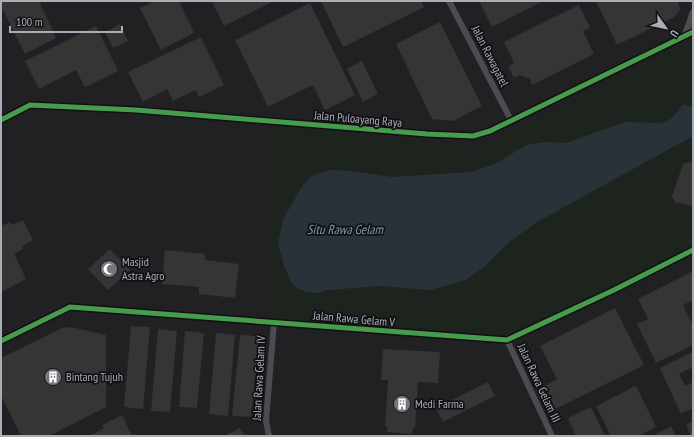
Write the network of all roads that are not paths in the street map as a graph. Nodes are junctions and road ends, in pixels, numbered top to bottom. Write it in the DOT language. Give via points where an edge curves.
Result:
graph roads {
  1 [pos="449,1"];
  2 [pos="693,13"];
  3 [pos="693,32"];
  4 [pos="685,36"];
  5 [pos="1,120"];
  6 [pos="511,120"];
  7 [pos="693,250"];
  8 [pos="274,322"];
  9 [pos="507,340"];
  10 [pos="1,341"];
  11 [pos="269,436"];
  12 [pos="552,436"];
  1 -- 6 [label="street, Jalan Rawagatel"];
  2 -- 4 [label="street"];
  3 -- 4 [label="street, Jalan Puloayang Raya"];
  4 -- 6 [label="street, Jalan Puloayang Raya"];
  5 -- 6 [label="street, Jalan Puloayang Raya" via="30,105 136,110 473,136"];
  7 -- 9 [label="street, Jalan Rawa Gelam V"];
  8 -- 9 [label="street, Jalan Rawa Gelam V"];
  8 -- 10 [label="street, Jalan Rawa Gelam V" via="70,307"];
  8 -- 11 [label="street, Jalan Rawa Gelam IV" via="266,421"];
  9 -- 12 [label="street, Jalan Rawa Gelam III"];
}
